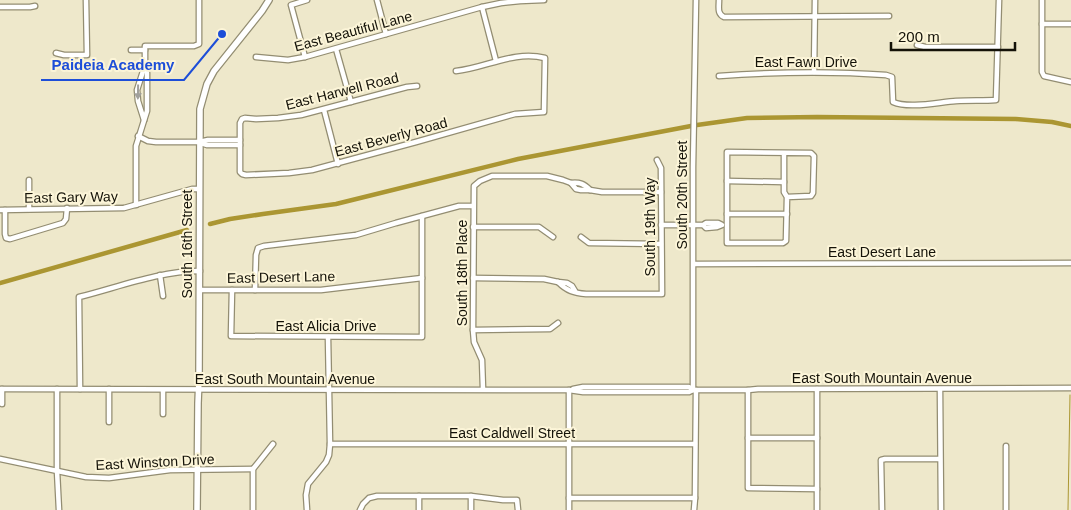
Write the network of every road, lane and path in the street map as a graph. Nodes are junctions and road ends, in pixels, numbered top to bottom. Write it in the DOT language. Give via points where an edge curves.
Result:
graph roads {
  1 [pos="30,0"];
  2 [pos="86,0"];
  3 [pos="199,0"];
  4 [pos="269,0"];
  5 [pos="307,0"];
  6 [pos="376,0"];
  7 [pos="544,0"];
  8 [pos="696,0"];
  9 [pos="719,0"];
  10 [pos="815,0"];
  11 [pos="999,0"];
  12 [pos="1042,0"];
  13 [pos="482,7"];
  14 [pos="0,8"];
  15 [pos="815,16"];
  16 [pos="889,16"];
  17 [pos="1042,24"];
  18 [pos="1071,24"];
  19 [pos="386,34"];
  20 [pos="917,45"];
  21 [pos="998,47"];
  22 [pos="145,48"];
  23 [pos="336,49"];
  24 [pos="131,50"];
  25 [pos="56,53"];
  26 [pos="256,57"];
  27 [pos="305,57"];
  28 [pos="496,61"];
  29 [pos="145,64"];
  30 [pos="456,71"];
  31 [pos="814,72"];
  32 [pos="719,76"];
  33 [pos="1071,82"];
  34 [pos="417,86"];
  35 [pos="352,102"];
  36 [pos="324,110"];
  37 [pos="144,120"];
  38 [pos="138,136"];
  39 [pos="199,142"];
  40 [pos="240,142"];
  41 [pos="784,153"];
  42 [pos="657,160"];
  43 [pos="338,164"];
  44 [pos="29,180"];
  45 [pos="727,181"];
  46 [pos="784,182"];
  47 [pos="200,189"];
  48 [pos="661,192"];
  49 [pos="786,197"];
  50 [pos="136,205"];
  51 [pos="473,206"];
  52 [pos="67,208"];
  53 [pos="29,209"];
  54 [pos="2,210"];
  55 [pos="727,214"];
  56 [pos="787,214"];
  57 [pos="422,216"];
  58 [pos="694,225"];
  59 [pos="724,225"];
  60 [pos="661,226"];
  61 [pos="474,227"];
  62 [pos="554,237"];
  63 [pos="581,237"];
  64 [pos="661,244"];
  65 [pos="1071,263"];
  66 [pos="694,264"];
  67 [pos="200,271"];
  68 [pos="160,275"];
  69 [pos="422,278"];
  70 [pos="473,278"];
  71 [pos="200,290"];
  72 [pos="232,290"];
  73 [pos="255,290"];
  74 [pos="163,296"];
  75 [pos="558,323"];
  76 [pos="472,330"];
  77 [pos="328,337"];
  78 [pos="1071,388"];
  79 [pos="1,389"];
  80 [pos="57,389"];
  81 [pos="80,389"];
  82 [pos="817,389"];
  83 [pos="940,389"];
  84 [pos="109,390"];
  85 [pos="163,390"];
  86 [pos="198,390"];
  87 [pos="328,390"];
  88 [pos="483,390"];
  89 [pos="569,390"];
  90 [pos="695,390"];
  91 [pos="748,390"];
  92 [pos="2,404"];
  93 [pos="163,414"];
  94 [pos="109,422"];
  95 [pos="748,438"];
  96 [pos="817,438"];
  97 [pos="273,444"];
  98 [pos="330,444"];
  99 [pos="569,444"];
  100 [pos="695,444"];
  101 [pos="1006,446"];
  102 [pos="0,459"];
  103 [pos="940,459"];
  104 [pos="253,469"];
  105 [pos="197,470"];
  106 [pos="58,471"];
  107 [pos="817,489"];
  108 [pos="419,496"];
  109 [pos="471,496"];
  110 [pos="569,498"];
  111 [pos="695,498"];
  112 [pos="59,510"];
  113 [pos="197,510"];
  114 [pos="253,510"];
  115 [pos="307,510"];
  116 [pos="360,510"];
  117 [pos="419,510"];
  118 [pos="471,510"];
  119 [pos="518,510"];
  120 [pos="569,510"];
  121 [pos="694,510"];
  122 [pos="817,510"];
  123 [pos="882,510"];
  124 [pos="941,510"];
  125 [pos="1006,510"];
  1 -- 14 [label="street" via="32,7"];
  2 -- 25 [label="street" via="87,55"];
  3 -- 22 [label="street" via="199,44"];
  4 -- 39 [label="main road, South 16th Street" via="207,84 200,108"];
  5 -- 27 [label="street" via="291,5"];
  6 -- 19 [label="street"];
  7 -- 13 [label="street, East Beautiful Lane" via="520,0"];
  8 -- 58 [label="street, South 20th Street"];
  9 -- 15 [label="street" via="719,12 724,17"];
  10 -- 15 [label="street"];
  11 -- 21 [label="street"];
  12 -- 17 [label="street"];
  13 -- 19 [label="street, East Beautiful Lane"];
  13 -- 28 [label="street"];
  15 -- 16 [label="street"];
  15 -- 31 [label="street"];
  17 -- 18 [label="street"];
  17 -- 33 [label="street" via="1042,72 1044,76"];
  19 -- 23 [label="street, East Beautiful Lane"];
  20 -- 21 [label="street"];
  21 -- 31 [label="street, East Fawn Drive" via="996,100 898,104 893,102 892,77"];
  22 -- 24 [label="street"];
  22 -- 29 [label="street"];
  23 -- 27 [label="street, East Beautiful Lane"];
  23 -- 35 [label="street"];
  26 -- 27 [label="street, East Beautiful Lane" via="288,60"];
  28 -- 30 [label="street"];
  28 -- 43 [label="street, East Beverly Road" via="524,56 545,58 544,112 515,114"];
  29 -- 37 [label="street" via="147,111"];
  29 -- 37 [label="street, one-way" via="137,90"];
  31 -- 32 [label="street, East Fawn Drive"];
  34 -- 35 [label="street, East Harwell Road"];
  35 -- 36 [label="street, East Harwell Road"];
  36 -- 40 [label="street, East Harwell Road" via="278,118 242,119"];
  36 -- 43 [label="street"];
  37 -- 38 [label="street"];
  38 -- 39 [label="street" via="148,141"];
  38 -- 50 [label="street" via="135,150"];
  39 -- 40 [label="street" via="206,145"];
  39 -- 47 [label="main road, South 16th Street"];
  40 -- 43 [label="street, East Beverly Road" via="242,174 289,173"];
  41 -- 45 [label="street" via="727,152"];
  41 -- 46 [label="street"];
  41 -- 49 [label="street" via="811,153 814,156 814,193 811,196"];
  42 -- 48 [label="street, South 19th Way" via="661,168"];
  44 -- 53 [label="street"];
  45 -- 46 [label="street"];
  45 -- 55 [label="street"];
  46 -- 49 [label="street"];
  47 -- 50 [label="street, East Gary Way"];
  47 -- 67 [label="main road, South 16th Street"];
  48 -- 51 [label="street, South 18th Place" via="602,192 581,190 571,183 548,176 492,176 474,186"];
  48 -- 60 [label="street, South 19th Way"];
  49 -- 56 [label="street"];
  50 -- 52 [label="street, East Gary Way"];
  51 -- 57 [label="street" via="459,206"];
  51 -- 61 [label="street, South 18th Place"];
  52 -- 53 [label="street, East Gary Way"];
  52 -- 54 [label="street" via="63,223 10,239 6,238"];
  53 -- 54 [label="street, East Gary Way"];
  55 -- 56 [label="street"];
  55 -- 59 [label="street"];
  56 -- 59 [label="street" via="786,241 783,243 727,243"];
  57 -- 69 [label="street"];
  57 -- 73 [label="street" via="356,235 258,248"];
  58 -- 59 [label="street" via="706,228"];
  58 -- 60 [label="street"];
  58 -- 66 [label="street, South 20th Street"];
  60 -- 64 [label="street, South 19th Way"];
  61 -- 62 [label="street" via="539,227"];
  61 -- 70 [label="street, South 18th Place"];
  63 -- 64 [label="street" via="589,243"];
  64 -- 70 [label="street, South 19th Way" via="662,294 586,294 570,292 558,282 544,279"];
  65 -- 66 [label="street, East Desert Lane"];
  66 -- 90 [label="street, South 20th Street"];
  67 -- 68 [label="street"];
  67 -- 71 [label="main road, South 16th Street"];
  68 -- 74 [label="street"];
  68 -- 81 [label="street" via="79,298"];
  69 -- 73 [label="street, East Desert Lane" via="321,290"];
  69 -- 77 [label="street, East Alicia Drive" via="422,337"];
  70 -- 76 [label="street, South 18th Place"];
  71 -- 72 [label="street, East Desert Lane"];
  71 -- 86 [label="main road, South 16th Street"];
  72 -- 73 [label="street, East Desert Lane"];
  72 -- 77 [label="street, East Alicia Drive" via="231,336"];
  75 -- 76 [label="street" via="550,329"];
  76 -- 88 [label="street, South 18th Place" via="482,360"];
  77 -- 87 [label="street"];
  78 -- 83 [label="street, East South Mountain Avenue"];
  79 -- 80 [label="street, East South Mountain Avenue"];
  79 -- 92 [label="street"];
  80 -- 81 [label="street, East South Mountain Avenue"];
  80 -- 106 [label="street"];
  81 -- 84 [label="street, East South Mountain Avenue"];
  82 -- 83 [label="street, East South Mountain Avenue"];
  82 -- 91 [label="street, East South Mountain Avenue"];
  82 -- 96 [label="street"];
  83 -- 103 [label="street"];
  84 -- 85 [label="street, East South Mountain Avenue"];
  84 -- 94 [label="street"];
  85 -- 86 [label="street, East South Mountain Avenue"];
  85 -- 93 [label="street"];
  86 -- 87 [label="street, East South Mountain Avenue"];
  86 -- 105 [label="main road, South 16th Street"];
  87 -- 88 [label="street, East South Mountain Avenue"];
  87 -- 98 [label="street"];
  88 -- 89 [label="street, East South Mountain Avenue"];
  89 -- 90 [label="street, East South Mountain Avenue" via="583,387"];
  89 -- 99 [label="street"];
  90 -- 91 [label="street, East South Mountain Avenue"];
  90 -- 100 [label="street, South 20th Street"];
  91 -- 95 [label="street"];
  95 -- 96 [label="street"];
  95 -- 107 [label="street" via="748,488"];
  96 -- 107 [label="street"];
  97 -- 104 [label="street"];
  98 -- 99 [label="street, East Caldwell Street"];
  98 -- 115 [label="street" via="326,462 308,484"];
  99 -- 100 [label="street, East Caldwell Street"];
  99 -- 110 [label="street"];
  100 -- 111 [label="street, South 20th Street"];
  101 -- 125 [label="street"];
  102 -- 106 [label="street, East Winston Drive"];
  103 -- 123 [label="street" via="881,460"];
  103 -- 124 [label="street"];
  104 -- 105 [label="street, East Winston Drive"];
  104 -- 114 [label="street"];
  105 -- 106 [label="street, East Winston Drive" via="109,478"];
  105 -- 113 [label="main road, South 16th Street"];
  106 -- 112 [label="street"];
  107 -- 122 [label="street"];
  108 -- 109 [label="street"];
  108 -- 116 [label="street" via="377,496 369,498"];
  108 -- 117 [label="street"];
  109 -- 118 [label="street"];
  109 -- 119 [label="street" via="517,500"];
  110 -- 111 [label="street"];
  110 -- 120 [label="street"];
  111 -- 121 [label="street, South 20th Street"];
}
